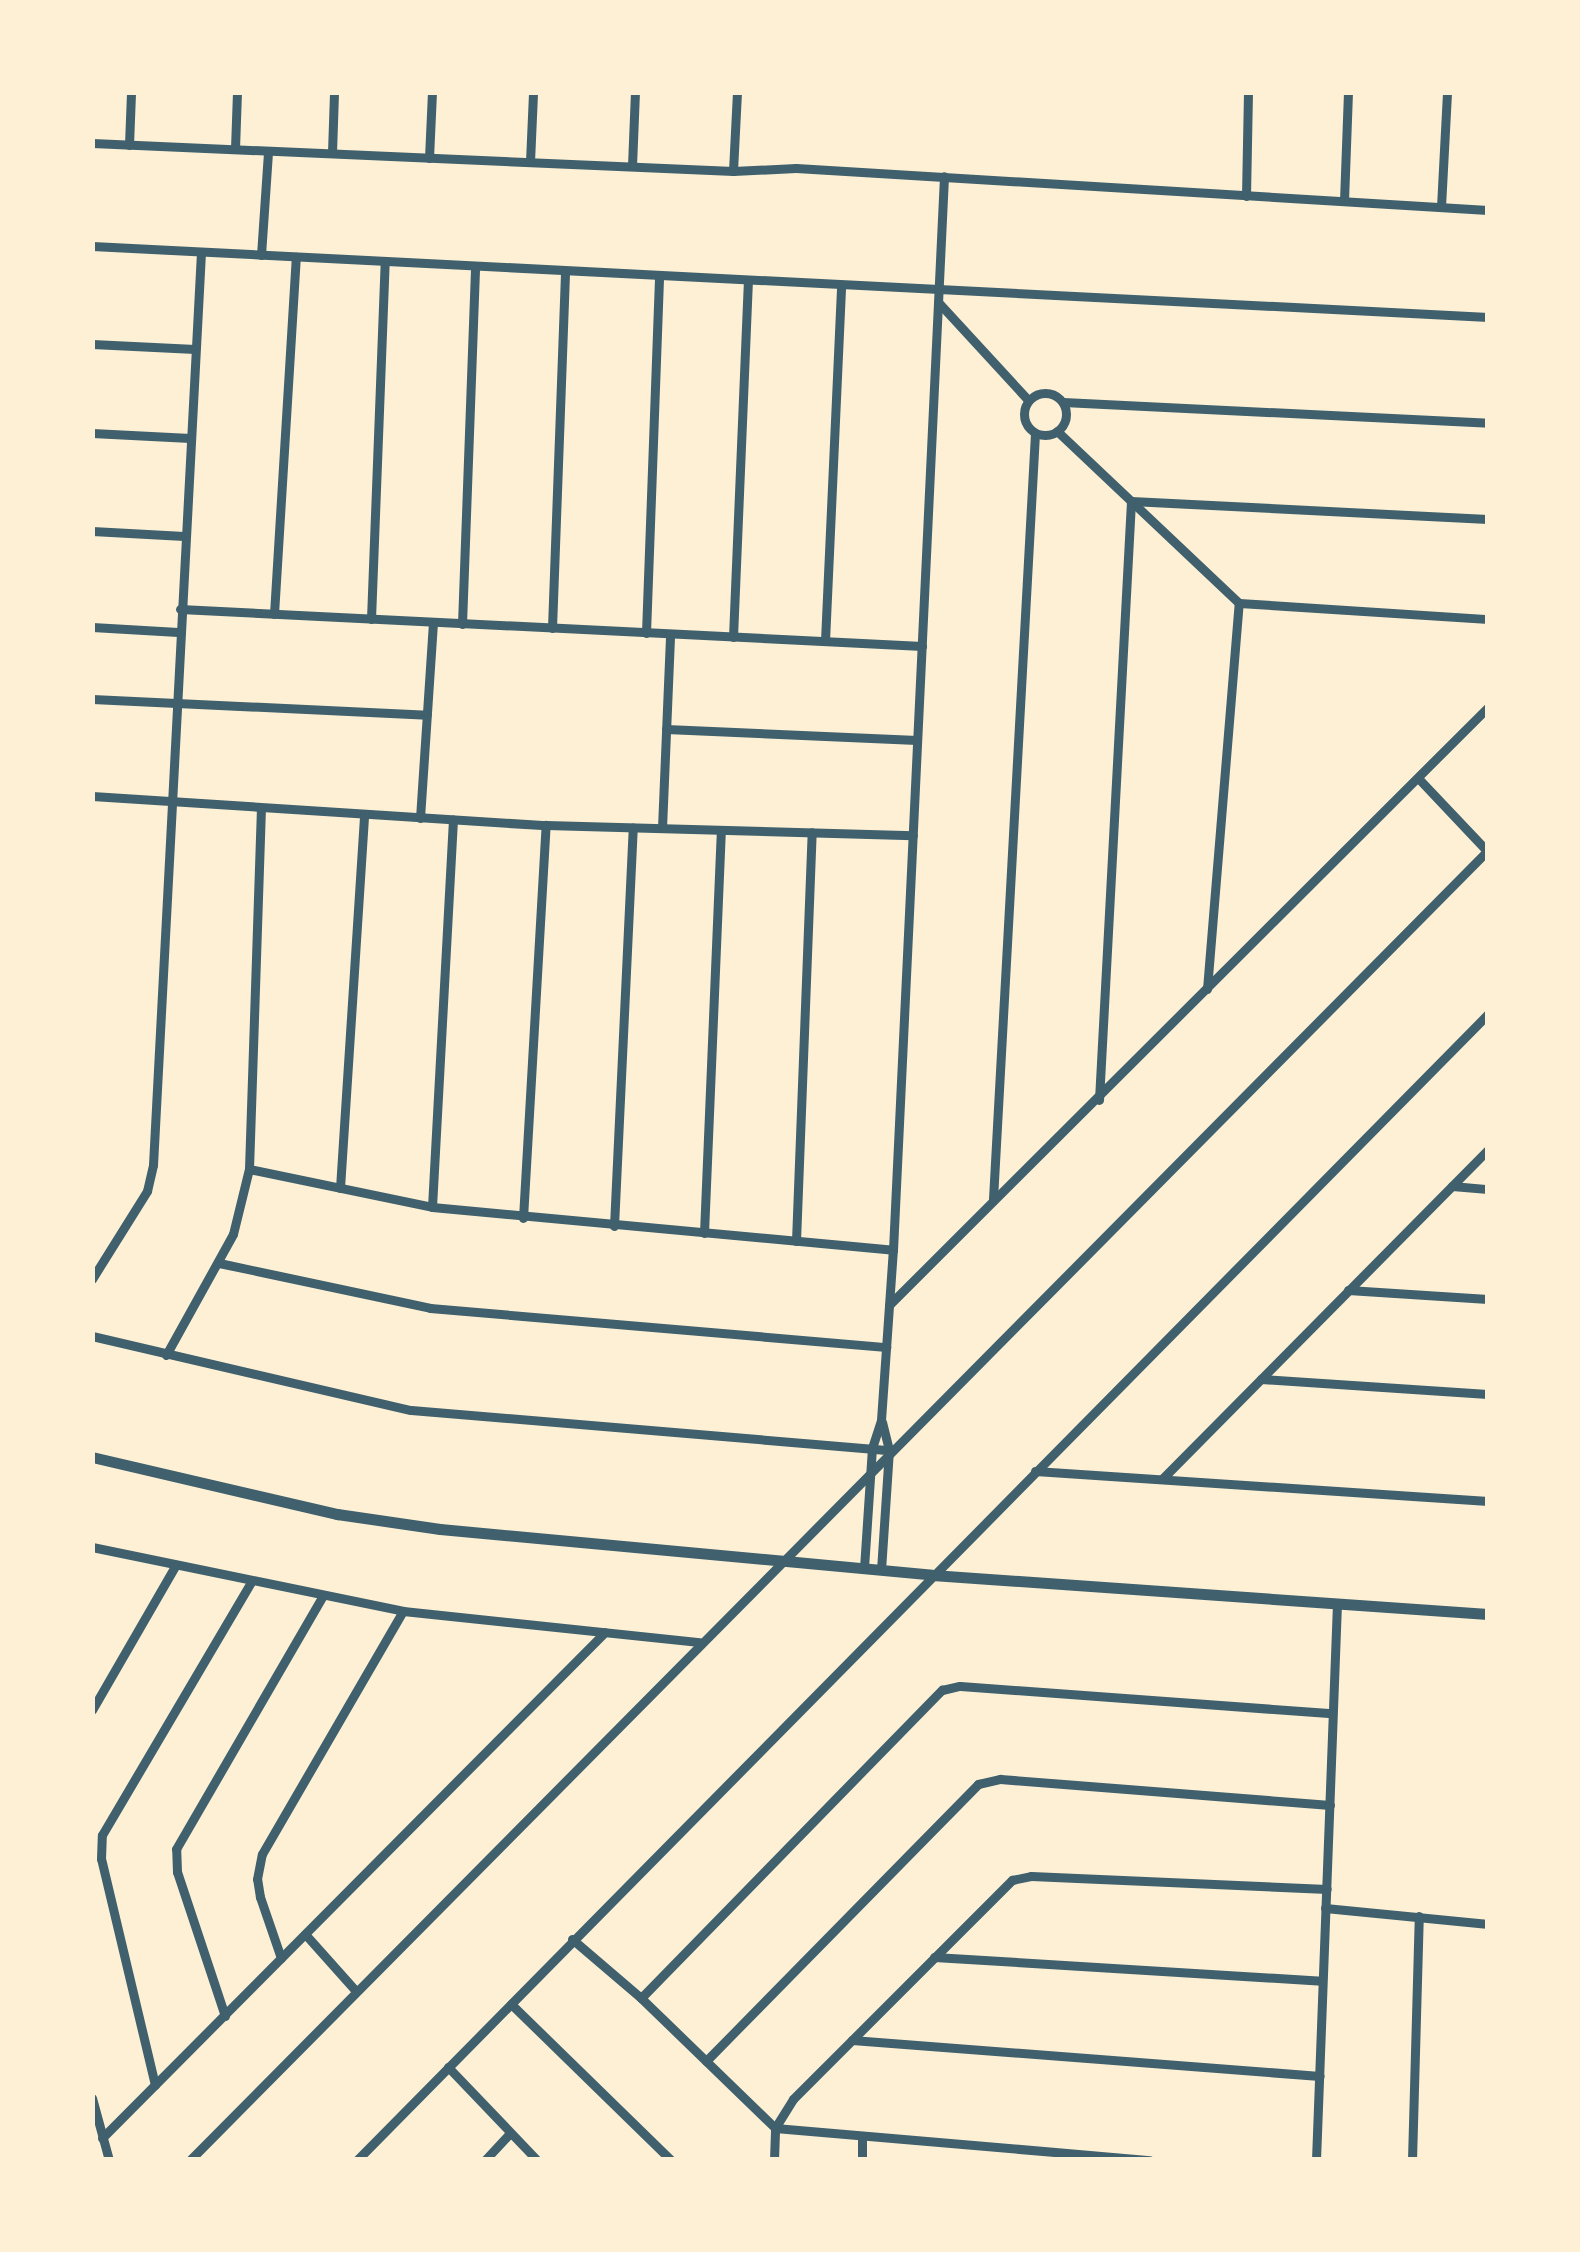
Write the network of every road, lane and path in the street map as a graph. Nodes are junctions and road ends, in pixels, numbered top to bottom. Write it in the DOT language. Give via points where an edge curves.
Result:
graph roads {
  1 [pos="132,92"];
  2 [pos="237,92"];
  3 [pos="334,92"];
  4 [pos="432,92"];
  5 [pos="532,92"];
  6 [pos="635,92"];
  7 [pos="736,92"];
  8 [pos="1248,92"];
  9 [pos="1348,92"];
  10 [pos="1446,92"];
  11 [pos="92,143"];
  12 [pos="129,144"];
  13 [pos="234,149"];
  14 [pos="268,151"];
  15 [pos="332,154"];
  16 [pos="429,158"];
  17 [pos="530,162"];
  18 [pos="632,166"];
  19 [pos="733,172"];
  20 [pos="944,176"];
  21 [pos="1246,196"];
  22 [pos="1344,201"];
  23 [pos="1442,207"];
  24 [pos="1488,210"];
  25 [pos="92,246"];
  26 [pos="201,252"];
  27 [pos="261,254"];
  28 [pos="296,256"];
  29 [pos="384,262"];
  30 [pos="475,266"];
  31 [pos="565,271"];
  32 [pos="659,276"];
  33 [pos="748,280"];
  34 [pos="841,285"];
  35 [pos="938,290"];
  36 [pos="938,302"];
  37 [pos="1488,318"];
  38 [pos="92,344"];
  39 [pos="195,349"];
  40 [pos="1028,400"];
  41 [pos="1063,402"];
  42 [pos="1488,423"];
  43 [pos="1057,431"];
  44 [pos="1035,432"];
  45 [pos="92,433"];
  46 [pos="190,438"];
  47 [pos="1131,502"];
  48 [pos="1488,519"];
  49 [pos="92,531"];
  50 [pos="184,536"];
  51 [pos="1239,603"];
  52 [pos="180,609"];
  53 [pos="274,614"];
  54 [pos="371,619"];
  55 [pos="1488,619"];
  56 [pos="432,622"];
  57 [pos="462,624"];
  58 [pos="92,627"];
  59 [pos="552,628"];
  60 [pos="178,632"];
  61 [pos="646,632"];
  62 [pos="670,634"];
  63 [pos="733,637"];
  64 [pos="825,642"];
  65 [pos="922,646"];
  66 [pos="92,699"];
  67 [pos="175,703"];
  68 [pos="1488,708"];
  69 [pos="427,715"];
  70 [pos="666,729"];
  71 [pos="917,740"];
  72 [pos="1418,778"];
  73 [pos="92,796"];
  74 [pos="170,802"];
  75 [pos="262,808"];
  76 [pos="364,816"];
  77 [pos="420,818"];
  78 [pos="452,820"];
  79 [pos="546,825"];
  80 [pos="633,827"];
  81 [pos="662,828"];
  82 [pos="721,830"];
  83 [pos="812,832"];
  84 [pos="913,835"];
  85 [pos="1487,850"];
  86 [pos="1207,990"];
  87 [pos="1488,1014"];
  88 [pos="1099,1100"];
  89 [pos="1488,1150"];
  90 [pos="249,1168"];
  91 [pos="1452,1186"];
  92 [pos="340,1188"];
  93 [pos="1488,1189"];
  94 [pos="994,1199"];
  95 [pos="432,1207"];
  96 [pos="523,1218"];
  97 [pos="614,1226"];
  98 [pos="704,1233"];
  99 [pos="796,1241"];
  100 [pos="894,1250"];
  101 [pos="219,1263"];
  102 [pos="92,1279"];
  103 [pos="1348,1290"];
  104 [pos="1488,1299"];
  105 [pos="889,1305"];
  106 [pos="92,1336"];
  107 [pos="886,1347"];
  108 [pos="166,1355"];
  109 [pos="1261,1379"];
  110 [pos="1488,1394"];
  111 [pos="882,1420"];
  112 [pos="872,1448"];
  113 [pos="889,1450"];
  114 [pos="92,1457"];
  115 [pos="871,1468"];
  116 [pos="1035,1470"];
  117 [pos="1162,1479"];
  118 [pos="1488,1501"];
  119 [pos="94,1551"];
  120 [pos="780,1561"];
  121 [pos="175,1566"];
  122 [pos="864,1568"];
  123 [pos="882,1570"];
  124 [pos="932,1575"];
  125 [pos="251,1582"];
  126 [pos="322,1597"];
  127 [pos="1338,1603"];
  128 [pos="402,1611"];
  129 [pos="1488,1614"];
  130 [pos="605,1632"];
  131 [pos="699,1642"];
  132 [pos="92,1710"];
  133 [pos="1332,1713"];
  134 [pos="1330,1805"];
  135 [pos="1326,1890"];
  136 [pos="1325,1908"];
  137 [pos="1419,1916"];
  138 [pos="1488,1924"];
  139 [pos="304,1934"];
  140 [pos="572,1938"];
  141 [pos="280,1958"];
  142 [pos="934,1958"];
  143 [pos="1322,1981"];
  144 [pos="355,1990"];
  145 [pos="642,1998"];
  146 [pos="511,2004"];
  147 [pos="225,2016"];
  148 [pos="852,2040"];
  149 [pos="706,2061"];
  150 [pos="448,2067"];
  151 [pos="1320,2076"];
  152 [pos="156,2085"];
  153 [pos="92,2098"];
  154 [pos="775,2128"];
  155 [pos="509,2134"];
  156 [pos="862,2137"];
  157 [pos="102,2138"];
  158 [pos="956,2145"];
  159 [pos="1050,2156"];
  160 [pos="1137,2159"];
  161 [pos="109,2160"];
  162 [pos="190,2160"];
  163 [pos="358,2160"];
  164 [pos="485,2160"];
  165 [pos="537,2160"];
  166 [pos="671,2160"];
  167 [pos="774,2160"];
  168 [pos="862,2160"];
  169 [pos="955,2160"];
  170 [pos="1150,2160"];
  171 [pos="1316,2160"];
  172 [pos="1412,2160"];
  1 -- 12 [label="street"];
  2 -- 13 [label="street"];
  3 -- 15 [label="street"];
  4 -- 16 [label="street"];
  5 -- 17 [label="street"];
  6 -- 18 [label="street"];
  7 -- 19 [label="street"];
  8 -- 21 [label="street"];
  9 -- 22 [label="street"];
  10 -- 23 [label="street"];
  11 -- 12 [label="street"];
  12 -- 13 [label="street"];
  13 -- 14 [label="street"];
  14 -- 15 [label="street"];
  14 -- 27 [label="street"];
  15 -- 16 [label="street"];
  16 -- 17 [label="street"];
  17 -- 18 [label="street"];
  18 -- 19 [label="street"];
  19 -- 20 [label="street" via="796,168"];
  20 -- 21 [label="street"];
  20 -- 35 [label="street"];
  21 -- 22 [label="street"];
  22 -- 23 [label="street"];
  23 -- 24 [label="street"];
  25 -- 26 [label="street"];
  26 -- 27 [label="street"];
  26 -- 39 [label="street"];
  27 -- 28 [label="street"];
  28 -- 29 [label="street"];
  28 -- 53 [label="street"];
  29 -- 30 [label="street"];
  29 -- 54 [label="street"];
  30 -- 31 [label="street"];
  30 -- 57 [label="street"];
  31 -- 32 [label="street"];
  31 -- 59 [label="street"];
  32 -- 33 [label="street"];
  32 -- 61 [label="street"];
  33 -- 34 [label="street"];
  33 -- 63 [label="street"];
  34 -- 35 [label="street"];
  34 -- 64 [label="street"];
  35 -- 36 [label="street"];
  35 -- 37 [label="street"];
  36 -- 40 [label="street"];
  36 -- 65 [label="street"];
  38 -- 39 [label="street"];
  39 -- 46 [label="street"];
  40 -- 41 [label="street" via="1046,392"];
  40 -- 44 [label="street" via="1024,418"];
  41 -- 42 [label="street"];
  41 -- 43 [label="street" via="1066,421"];
  43 -- 44 [label="street"];
  43 -- 47 [label="street"];
  44 -- 94 [label="street"];
  45 -- 46 [label="street"];
  46 -- 50 [label="street"];
  47 -- 48 [label="street"];
  47 -- 51 [label="street"];
  47 -- 88 [label="street"];
  49 -- 50 [label="street"];
  50 -- 52 [label="street"];
  51 -- 55 [label="street"];
  51 -- 86 [label="street"];
  52 -- 53 [label="street"];
  52 -- 60 [label="street"];
  53 -- 54 [label="street"];
  54 -- 56 [label="street"];
  56 -- 57 [label="street"];
  56 -- 69 [label="street"];
  57 -- 59 [label="street"];
  58 -- 60 [label="street"];
  59 -- 61 [label="street"];
  60 -- 67 [label="street"];
  61 -- 62 [label="street"];
  62 -- 63 [label="street"];
  62 -- 70 [label="street"];
  63 -- 64 [label="street"];
  64 -- 65 [label="street"];
  65 -- 71 [label="street"];
  66 -- 67 [label="street"];
  67 -- 69 [label="street"];
  67 -- 74 [label="street"];
  68 -- 72 [label="street"];
  69 -- 77 [label="street"];
  70 -- 71 [label="street"];
  70 -- 81 [label="street"];
  71 -- 84 [label="street"];
  72 -- 85 [label="street"];
  72 -- 86 [label="street"];
  73 -- 74 [label="street"];
  74 -- 75 [label="street"];
  74 -- 102 [label="street" via="151,1180"];
  75 -- 76 [label="street"];
  75 -- 90 [label="street"];
  76 -- 77 [label="street"];
  76 -- 92 [label="street"];
  77 -- 78 [label="street"];
  78 -- 79 [label="street"];
  78 -- 95 [label="street"];
  79 -- 80 [label="street"];
  79 -- 96 [label="street"];
  80 -- 81 [label="street"];
  80 -- 97 [label="street"];
  81 -- 82 [label="street"];
  82 -- 83 [label="street"];
  82 -- 98 [label="street"];
  83 -- 84 [label="street"];
  83 -- 99 [label="street"];
  84 -- 100 [label="street"];
  85 -- 113 [label="street"];
  86 -- 88 [label="street"];
  87 -- 116 [label="street"];
  88 -- 94 [label="street"];
  89 -- 91 [label="street"];
  90 -- 92 [label="street"];
  90 -- 101 [label="street"];
  91 -- 93 [label="street"];
  91 -- 103 [label="street"];
  92 -- 95 [label="street"];
  94 -- 105 [label="street"];
  95 -- 96 [label="street"];
  96 -- 97 [label="street"];
  97 -- 98 [label="street"];
  98 -- 99 [label="street"];
  99 -- 100 [label="street"];
  100 -- 105 [label="street"];
  101 -- 107 [label="street" via="430,1308"];
  101 -- 108 [label="street"];
  103 -- 104 [label="street"];
  103 -- 109 [label="street"];
  105 -- 107 [label="street"];
  106 -- 108 [label="street"];
  107 -- 111 [label="street"];
  108 -- 112 [label="street" via="411,1410"];
  109 -- 110 [label="street"];
  109 -- 117 [label="street"];
  111 -- 112 [label="street"];
  111 -- 113 [label="street"];
  112 -- 113 [label="street"];
  112 -- 115 [label="street"];
  113 -- 115 [label="street"];
  113 -- 123 [label="street"];
  114 -- 120 [label="street" via="389,1522"];
  115 -- 120 [label="street"];
  115 -- 122 [label="street"];
  116 -- 117 [label="street"];
  116 -- 124 [label="street"];
  117 -- 118 [label="street"];
  119 -- 121 [label="street"];
  120 -- 122 [label="street"];
  120 -- 131 [label="street"];
  121 -- 125 [label="street"];
  121 -- 132 [label="street"];
  122 -- 123 [label="street"];
  123 -- 124 [label="street"];
  124 -- 127 [label="street"];
  124 -- 140 [label="street"];
  125 -- 126 [label="street"];
  125 -- 152 [label="street" via="102,1834 101,1859"];
  126 -- 128 [label="street"];
  126 -- 147 [label="street" via="176,1849 177,1872"];
  127 -- 129 [label="street"];
  127 -- 133 [label="street"];
  128 -- 130 [label="street"];
  128 -- 141 [label="street" via="262,1854 256,1879"];
  130 -- 131 [label="street"];
  130 -- 139 [label="street"];
  131 -- 144 [label="street"];
  133 -- 134 [label="street"];
  133 -- 145 [label="street" via="960,1686 942,1690"];
  134 -- 135 [label="street"];
  134 -- 149 [label="street" via="1000,1780 978,1784"];
  135 -- 136 [label="street"];
  135 -- 142 [label="street" via="1020,1877"];
  136 -- 137 [label="street"];
  136 -- 143 [label="street"];
  137 -- 138 [label="street"];
  137 -- 172 [label="street"];
  139 -- 141 [label="street"];
  139 -- 144 [label="street"];
  140 -- 145 [label="street"];
  140 -- 146 [label="street"];
  141 -- 147 [label="street"];
  142 -- 143 [label="street"];
  142 -- 148 [label="street"];
  143 -- 151 [label="street"];
  144 -- 162 [label="street"];
  145 -- 149 [label="street"];
  146 -- 150 [label="street"];
  146 -- 166 [label="street"];
  147 -- 152 [label="street"];
  148 -- 151 [label="street"];
  148 -- 154 [label="street" via="793,2099"];
  149 -- 154 [label="street"];
  150 -- 155 [label="street"];
  150 -- 163 [label="street"];
  151 -- 171 [label="street"];
  152 -- 157 [label="street"];
  153 -- 157 [label="street"];
  154 -- 156 [label="street"];
  154 -- 167 [label="street"];
  155 -- 164 [label="street"];
  155 -- 165 [label="street"];
  156 -- 158 [label="street"];
  156 -- 168 [label="street"];
  157 -- 161 [label="street"];
  158 -- 159 [label="street"];
  158 -- 169 [label="street"];
  159 -- 160 [label="street"];
  160 -- 170 [label="street"];
}
